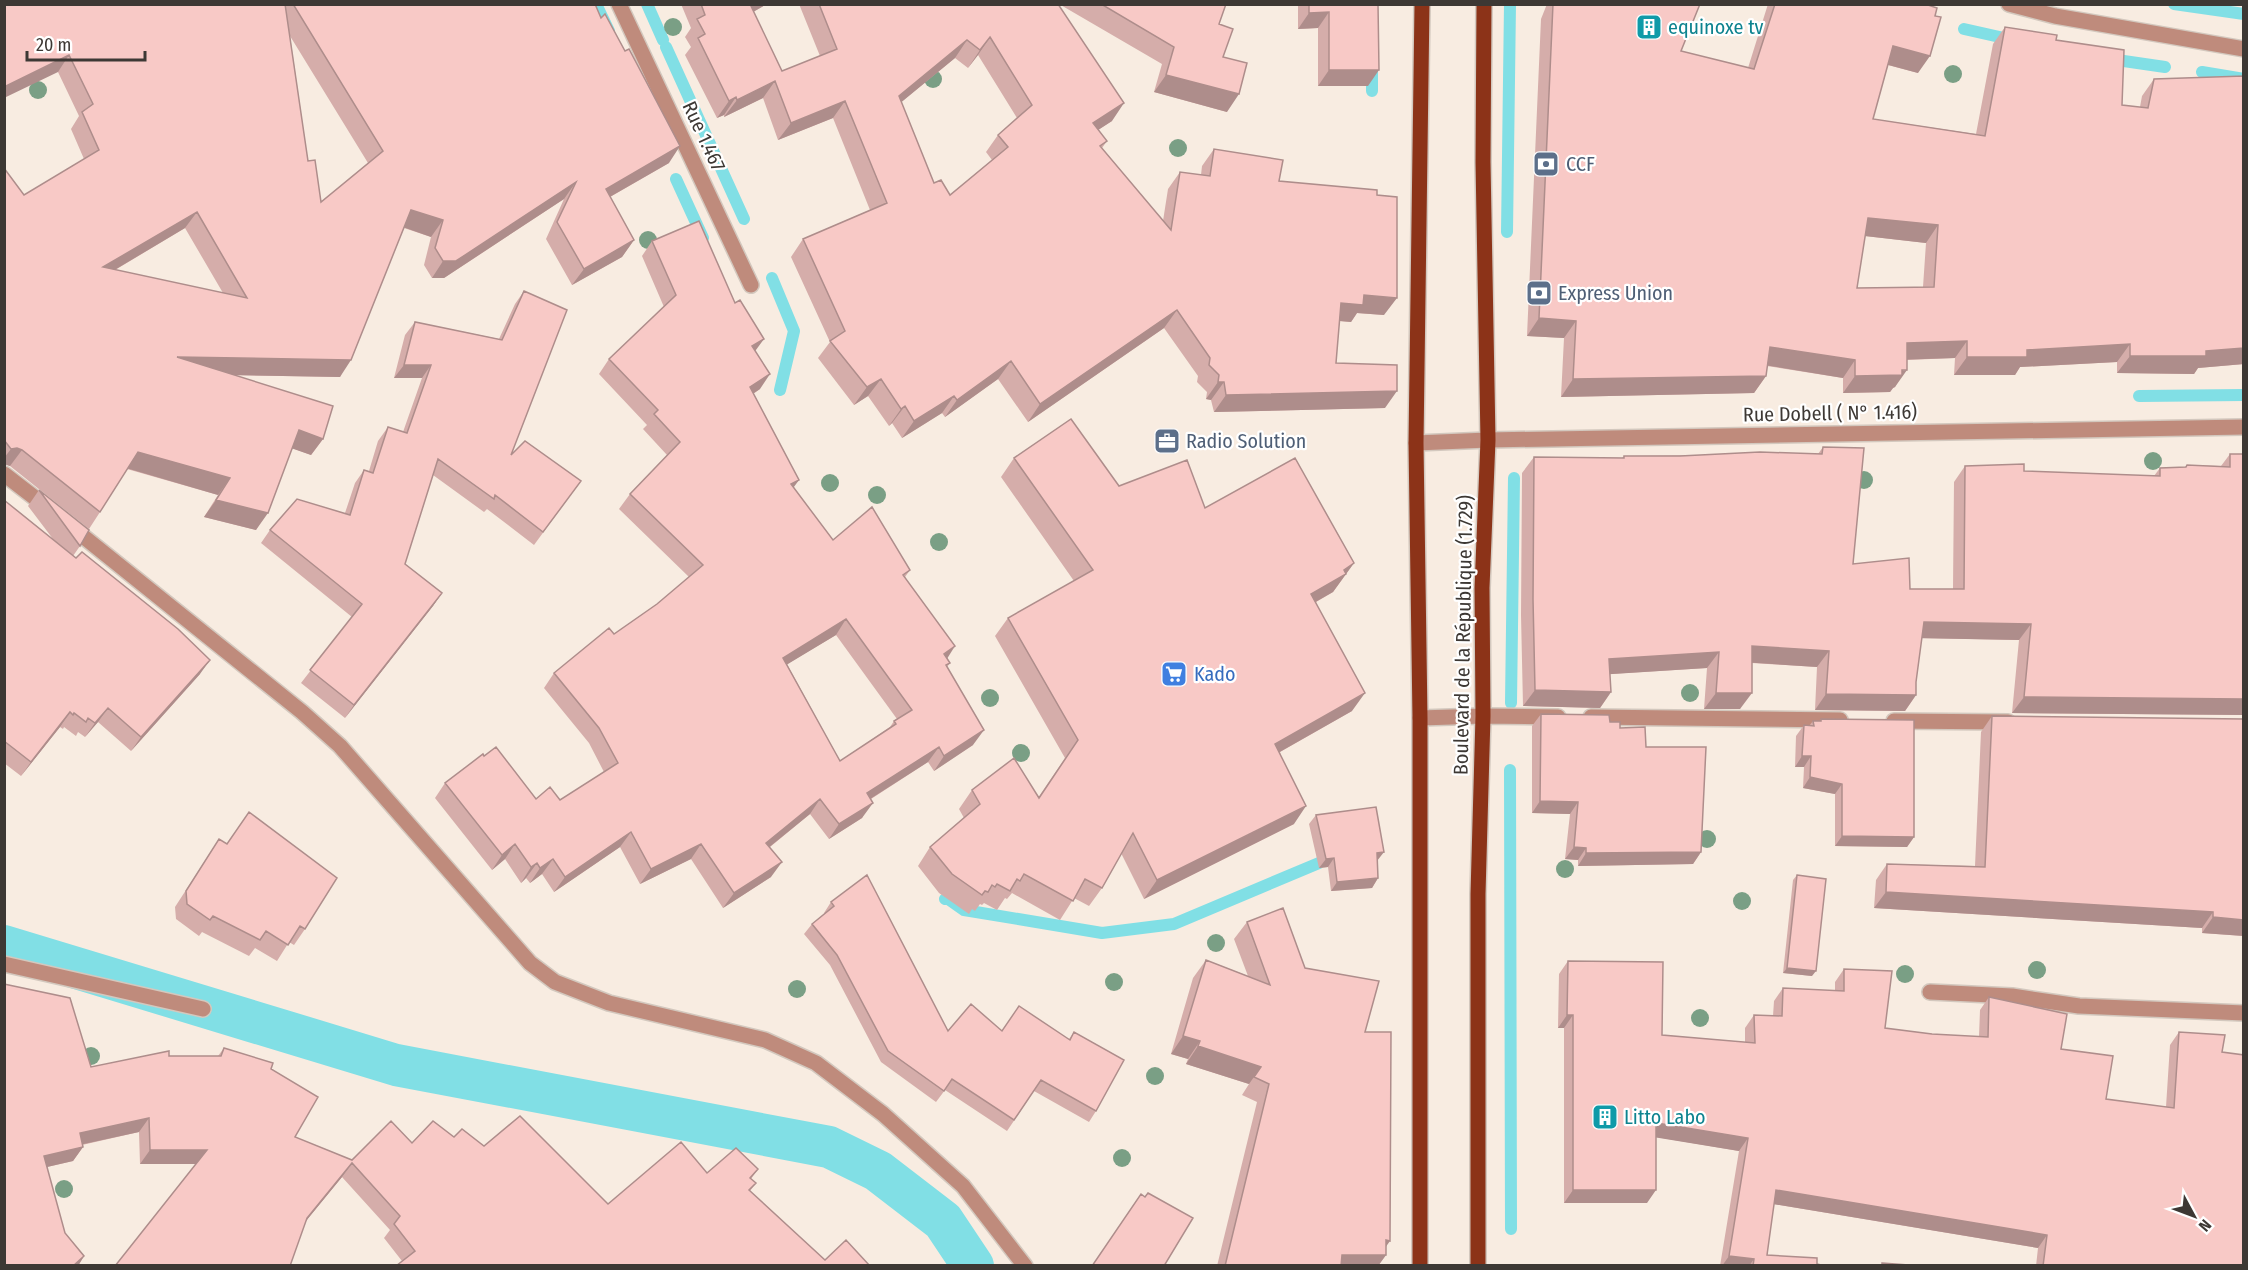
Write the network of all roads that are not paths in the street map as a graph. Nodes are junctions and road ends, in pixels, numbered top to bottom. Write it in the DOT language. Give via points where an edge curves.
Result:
graph roads {
  1 [pos="620,4"];
  2 [pos="1422,4"];
  3 [pos="1484,4"];
  4 [pos="2010,4"];
  5 [pos="2244,49"];
  6 [pos="751,285"];
  7 [pos="2244,427"];
  8 [pos="1488,440"];
  9 [pos="1416,443"];
  10 [pos="4,474"];
  11 [pos="1483,716"];
  12 [pos="1420,718"];
  13 [pos="1851,720"];
  14 [pos="1875,720"];
  15 [pos="2018,722"];
  16 [pos="4,964"];
  17 [pos="1930,992"];
  18 [pos="203,1009"];
  19 [pos="2244,1013"];
  20 [pos="1025,1266"];
  21 [pos="1420,1266"];
  22 [pos="1478,1266"];
  1 -- 6 [label="street, Rue 1.467"];
  2 -- 9 [label="main road, Boulevard de la République (1.729)"];
  3 -- 8 [label="main road, Boulevard de la République (1.729)"];
  4 -- 5 [label="street" via="2055,16"];
  7 -- 8 [label="street, Rue Dobell ( N° 1.416)"];
  8 -- 9 [label="street, Rue Dobell ( N° 1.416)"];
  8 -- 11 [label="main road, Boulevard de la République (1.729)" via="1482,588"];
  9 -- 12 [label="main road, Boulevard de la République (1.729)"];
  10 -- 20 [label="street" via="340,746 530,963 555,982 609,1003 765,1040 816,1063 883,1114 963,1186"];
  11 -- 12 [label="street"];
  11 -- 13 [label="street"];
  11 -- 22 [label="main road, Boulevard de la République (1.729)" via="1478,894"];
  12 -- 21 [label="main road, Boulevard de la République (1.729)"];
  14 -- 15 [label="street"];
  16 -- 18 [label="street"];
  17 -- 19 [label="street" via="2012,996 2079,1006"];
}
